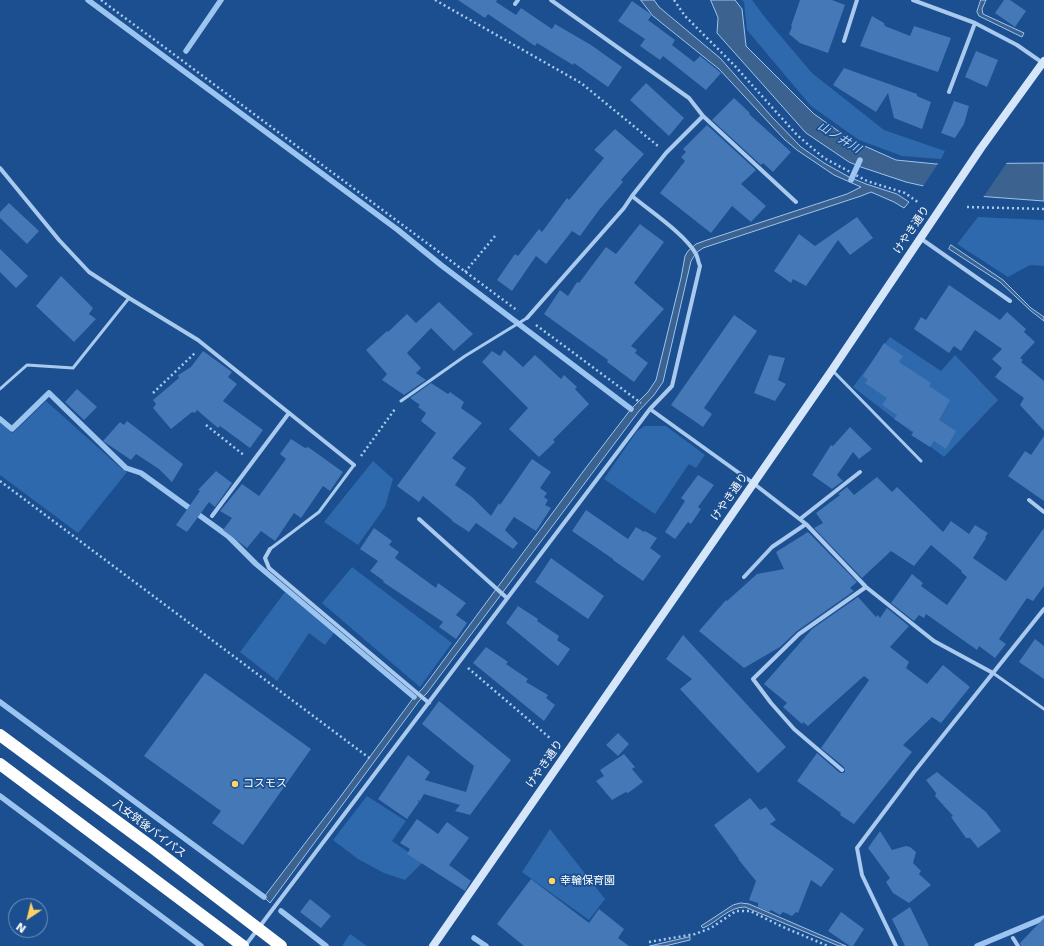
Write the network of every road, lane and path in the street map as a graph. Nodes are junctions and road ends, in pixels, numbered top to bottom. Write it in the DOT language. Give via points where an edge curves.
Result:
graph roads {
  1 [pos="102,0"];
  2 [pos="435,0"];
  3 [pos="518,0"];
  4 [pos="551,0"];
  5 [pos="674,0"];
  6 [pos="857,0"];
  7 [pos="913,0"];
  8 [pos="515,4"];
  9 [pos="975,23"];
  10 [pos="844,41"];
  11 [pos="1044,62"];
  12 [pos="949,92"];
  13 [pos="703,116"];
  14 [pos="666,153"];
  15 [pos="0,168"];
  16 [pos="632,196"];
  17 [pos="796,202"];
  18 [pos="919,203"];
  19 [pos="967,207"];
  20 [pos="1044,209"];
  21 [pos="495,236"];
  22 [pos="920,238"];
  23 [pos="465,272"];
  24 [pos="129,298"];
  25 [pos="1010,301"];
  26 [pos="527,318"];
  27 [pos="204,345"];
  28 [pos="832,370"];
  29 [pos="0,388"];
  30 [pos="153,393"];
  31 [pos="637,400"];
  32 [pos="401,401"];
  33 [pos="650,409"];
  34 [pos="289,413"];
  35 [pos="206,425"];
  36 [pos="921,461"];
  37 [pos="252,462"];
  38 [pos="354,465"];
  39 [pos="860,472"];
  40 [pos="0,480"];
  41 [pos="753,483"];
  42 [pos="1029,500"];
  43 [pos="1044,512"];
  44 [pos="212,516"];
  45 [pos="419,519"];
  46 [pos="800,519"];
  47 [pos="806,524"];
  48 [pos="270,549"];
  49 [pos="744,577"];
  50 [pos="866,587"];
  51 [pos="506,596"];
  52 [pos="1044,609"];
  53 [pos="460,661"];
  54 [pos="993,673"];
  55 [pos="429,703"];
  56 [pos="1044,709"];
  57 [pos="0,735"];
  58 [pos="551,739"];
  59 [pos="367,757"];
  60 [pos="0,764"];
  61 [pos="842,770"];
  62 [pos="258,928"];
  63 [pos="1012,938"];
  64 [pos="649,942"];
  65 [pos="244,946"];
  66 [pos="281,946"];
  67 [pos="433,946"];
  68 [pos="828,946"];
  69 [pos="896,946"];
  70 [pos="1018,946"];
  1 -- 23 [label="path"];
  2 -- 14 [label="path" via="581,83"];
  3 -- 8 [label="street"];
  4 -- 13 [label="street" via="689,98"];
  5 -- 18 [label="path" via="685,16 734,65 797,135 824,158 867,181 905,193"];
  6 -- 10 [label="street"];
  7 -- 9 [label="street"];
  9 -- 11 [label="street"];
  9 -- 12 [label="street"];
  11 -- 22 [label="street, けやき通り"];
  13 -- 14 [label="street"];
  13 -- 17 [label="street"];
  14 -- 16 [label="street"];
  15 -- 24 [label="street" via="59,240 90,272"];
  16 -- 26 [label="street"];
  16 -- 33 [label="street" via="690,245 700,266 672,386"];
  19 -- 20 [label="path"];
  21 -- 23 [label="path"];
  22 -- 25 [label="street"];
  22 -- 28 [label="street, けやき通り"];
  23 -- 26 [label="path"];
  24 -- 27 [label="street"];
  24 -- 29 [label="lane" via="73,368 27,365"];
  26 -- 31 [label="path"];
  26 -- 32 [label="lane" via="465,356"];
  27 -- 30 [label="path"];
  27 -- 34 [label="street"];
  28 -- 36 [label="lane"];
  28 -- 41 [label="street, けやき通り"];
  32 -- 38 [label="path"];
  33 -- 41 [label="street"];
  33 -- 51 [label="street"];
  34 -- 37 [label="street"];
  34 -- 38 [label="street"];
  35 -- 37 [label="path"];
  37 -- 44 [label="street"];
  38 -- 48 [label="lane" via="319,512"];
  39 -- 46 [label="street"];
  40 -- 59 [label="path"];
  41 -- 46 [label="street"];
  41 -- 67 [label="street, けやき通り"];
  42 -- 43 [label="street"];
  45 -- 51 [label="street"];
  46 -- 47 [label="street"];
  47 -- 49 [label="street" via="772,547"];
  47 -- 50 [label="street"];
  48 -- 55 [label="street" via="265,558 269,568"];
  50 -- 54 [label="street" via="934,641"];
  50 -- 61 [label="street" via="799,634 753,679 794,729"];
  51 -- 53 [label="street"];
  52 -- 54 [label="street"];
  53 -- 55 [label="street"];
  53 -- 58 [label="path"];
  54 -- 56 [label="lane"];
  54 -- 69 [label="street" via="857,848 862,875"];
  55 -- 62 [label="street"];
  57 -- 62 [label="highway, 八女筑後バイパス"];
  60 -- 65 [label="highway"];
  62 -- 65 [label="street"];
  62 -- 66 [label="highway, 八女筑後バイパス"];
  63 -- 70 [label="street"];
  64 -- 68 [label="path" via="696,934 712,928 736,911 750,911"];
}
